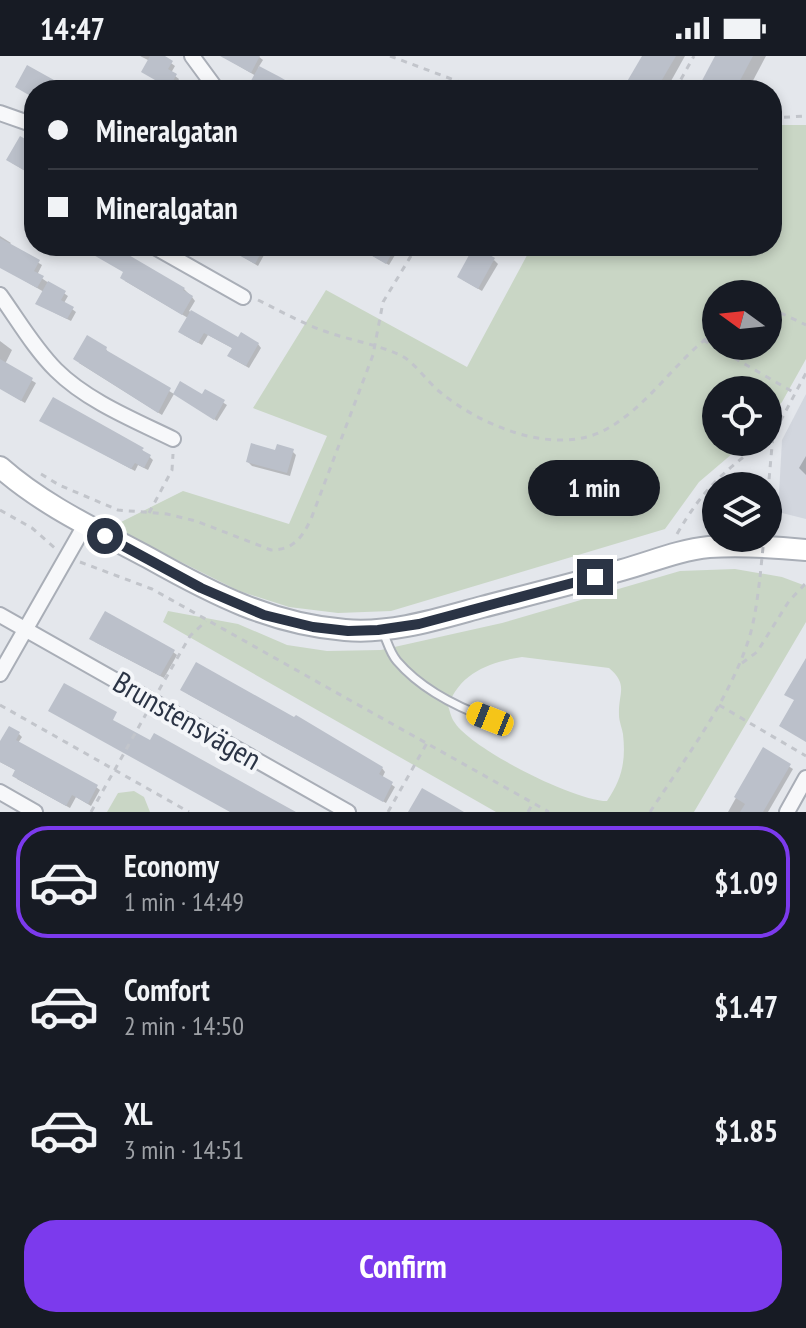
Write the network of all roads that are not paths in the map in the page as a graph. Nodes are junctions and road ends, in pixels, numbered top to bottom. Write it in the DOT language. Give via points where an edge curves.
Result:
graph roads {
  1 [pos="192,56"];
  2 [pos="210,80"];
  3 [pos="0,113"];
  4 [pos="24,121"];
  5 [pos="171,256"];
  6 [pos="0,295"];
  7 [pos="243,297"];
  8 [pos="173,439"];
  9 [pos="0,467"];
  10 [pos="85,525"];
  11 [pos="806,550"];
  12 [pos="0,615"];
  13 [pos="26,629"];
  14 [pos="383,630"];
  15 [pos="0,674"];
  16 [pos="490,719"];
  17 [pos="806,778"];
  18 [pos="0,792"];
  19 [pos="35,812"];
  20 [pos="348,812"];
  21 [pos="787,812"];
  1 -- 2 [label="street"];
  3 -- 4 [label="street"];
  5 -- 7 [label="street"];
  6 -- 8 [label="street" via="59,372 123,415"];
  9 -- 10 [label="street"];
  10 -- 13 [label="street"];
  10 -- 14 [label="street" via="201,588 264,615 313,627"];
  11 -- 14 [label="street" via="708,547"];
  12 -- 13 [label="street, Brunstensvägen"];
  13 -- 15 [label="street"];
  13 -- 20 [label="street, Brunstensvägen"];
  14 -- 16 [label="lane" via="394,659 413,677 461,708"];
  17 -- 21 [label="street"];
  18 -- 19 [label="street"];
}
